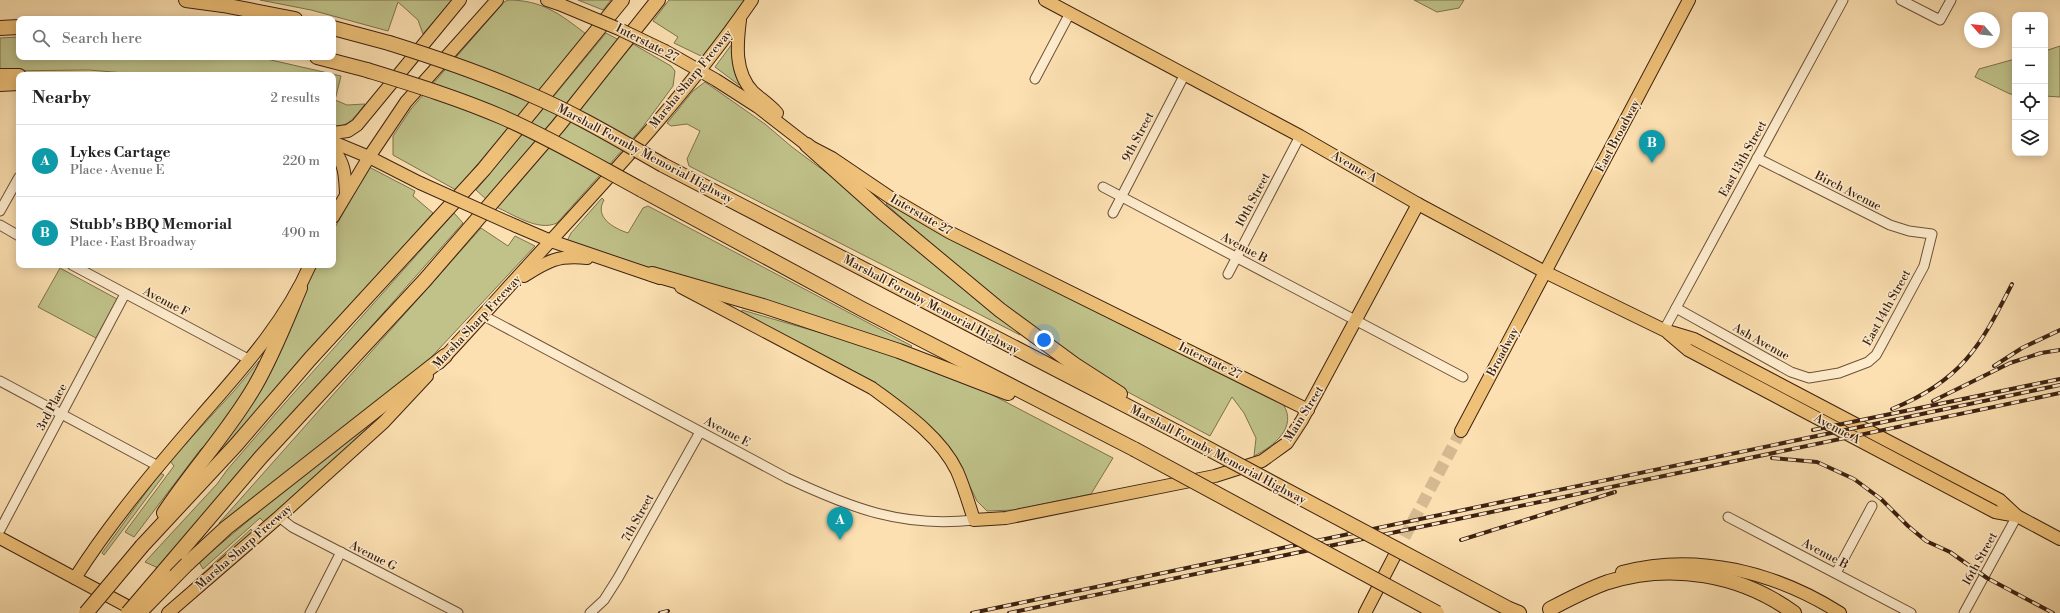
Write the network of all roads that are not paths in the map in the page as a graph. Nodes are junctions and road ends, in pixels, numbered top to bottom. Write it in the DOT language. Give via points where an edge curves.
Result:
graph roads {
  1 [pos="186,0"];
  2 [pos="460,0"];
  3 [pos="497,0"];
  4 [pos="547,0"];
  5 [pos="622,0"];
  6 [pos="658,0"];
  7 [pos="752,0"];
  8 [pos="1045,0"];
  9 [pos="1689,0"];
  10 [pos="1843,0"];
  11 [pos="1902,0"];
  12 [pos="1951,0"];
  13 [pos="1070,13"];
  14 [pos="281,16"];
  15 [pos="741,16"];
  16 [pos="16,27"];
  17 [pos="0,28"];
  18 [pos="336,29"];
  19 [pos="329,60"];
  20 [pos="701,71"];
  21 [pos="1185,74"];
  22 [pos="0,76"];
  23 [pos="16,76"];
  24 [pos="1035,79"];
  25 [pos="16,84"];
  26 [pos="0,85"];
  27 [pos="787,129"];
  28 [pos="336,133"];
  29 [pos="1300,136"];
  30 [pos="336,143"];
  31 [pos="807,145"];
  32 [pos="336,153"];
  33 [pos="369,157"];
  34 [pos="1757,158"];
  35 [pos="16,182"];
  36 [pos="1103,187"];
  37 [pos="346,193"];
  38 [pos="1121,196"];
  39 [pos="1418,204"];
  40 [pos="0,211"];
  41 [pos="336,211"];
  42 [pos="1113,212"];
  43 [pos="0,225"];
  44 [pos="16,234"];
  45 [pos="1932,234"];
  46 [pos="551,241"];
  47 [pos="1236,257"];
  48 [pos="610,262"];
  49 [pos="77,268"];
  50 [pos="309,268"];
  51 [pos="1545,272"];
  52 [pos="652,274"];
  53 [pos="1228,274"];
  54 [pos="512,285"];
  55 [pos="300,288"];
  56 [pos="125,294"];
  57 [pos="1676,308"];
  58 [pos="484,316"];
  59 [pos="1356,321"];
  60 [pos="1664,330"];
  61 [pos="445,356"];
  62 [pos="250,360"];
  63 [pos="1839,372"];
  64 [pos="1463,377"];
  65 [pos="0,380"];
  66 [pos="1308,410"];
  67 [pos="62,414"];
  68 [pos="1071,416"];
  69 [pos="1461,431"];
  70 [pos="700,432"];
  71 [pos="1177,432"];
  72 [pos="158,466"];
  73 [pos="1872,506"];
  74 [pos="2017,516"];
  75 [pos="279,517"];
  76 [pos="1728,517"];
  77 [pos="974,520"];
  78 [pos="0,530"];
  79 [pos="0,538"];
  80 [pos="2060,539"];
  81 [pos="142,546"];
  82 [pos="341,552"];
  83 [pos="1396,553"];
  84 [pos="1344,564"];
  85 [pos="1836,573"];
  86 [pos="75,578"];
  87 [pos="1546,611"];
  88 [pos="1515,612"];
  89 [pos="86,613"];
  90 [pos="128,613"];
  91 [pos="140,613"];
  92 [pos="168,613"];
  93 [pos="310,613"];
  94 [pos="456,613"];
  95 [pos="590,613"];
  96 [pos="1365,613"];
  97 [pos="1418,613"];
  98 [pos="1437,613"];
  99 [pos="1794,613"];
  100 [pos="1840,613"];
  101 [pos="1911,613"];
  102 [pos="1964,613"];
  1 -- 14 [label="highway"];
  2 -- 28 [label="main road" via="357,125 348,131"];
  3 -- 33 [label="main road" via="406,102"];
  4 -- 20 [label="main road, Interstate 27, bridge" via="619,29"];
  5 -- 81 [label="highway" via="484,169"];
  6 -- 90 [label="highway, bridge" via="558,126 425,280 261,457"];
  7 -- 15 [label="main road, Marsha Sharp Freeway"];
  8 -- 13 [label="main road, Avenue A"];
  9 -- 51 [label="main road, East Broadway"];
  10 -- 34 [label="street, East 13th Street"];
  11 -- 12 [label="street" via="1940,20"];
  13 -- 21 [label="main road, Avenue A"];
  13 -- 24 [label="street"];
  15 -- 20 [label="main road, Marsha Sharp Freeway"];
  15 -- 27 [label="main road" via="736,46 743,75 752,90 776,111"];
  16 -- 17 [label="highway"];
  18 -- 71 [label="highway, Marshall Formby Memorial Highway, bridge" via="390,43 528,93"];
  19 -- 68 [label="highway, bridge" via="419,86 500,116 555,142 862,309"];
  20 -- 27 [label="main road, Interstate 27" via="758,107"];
  20 -- 46 [label="main road, Marsha Sharp Freeway"];
  21 -- 29 [label="main road, Avenue A"];
  21 -- 38 [label="street, 9th Street"];
  22 -- 23 [label="highway"];
  25 -- 26 [label="main road"];
  27 -- 31 [label="main road, Interstate 27"];
  29 -- 39 [label="main road, Avenue A"];
  29 -- 47 [label="street, 10th Street"];
  30 -- 33 [label="main road"];
  31 -- 66 [label="main road, Interstate 27" via="949,232"];
  31 -- 71 [label="highway" via="882,212 1019,324 1075,365"];
  32 -- 37 [label="main road" via="344,166"];
  33 -- 37 [label="main road"];
  33 -- 46 [label="main road, bridge"];
  34 -- 45 [label="street, Birch Avenue" via="1890,225 1909,232"];
  34 -- 57 [label="street, East 13th Street"];
  35 -- 40 [label="street"];
  36 -- 38 [label="street, Avenue B"];
  37 -- 41 [label="main road"];
  38 -- 42 [label="street, 9th Street"];
  38 -- 47 [label="street, Avenue B"];
  39 -- 51 [label="main road, Avenue A"];
  39 -- 59 [label="main road, Main Street"];
  43 -- 44 [label="street"];
  45 -- 63 [label="street, East 14th Street" via="1924,266 1876,355 1868,362"];
  46 -- 48 [label="main road"];
  46 -- 54 [label="main road, Marsha Sharp Freeway"];
  47 -- 53 [label="street, 10th Street"];
  47 -- 59 [label="street, Avenue B"];
  48 -- 52 [label="main road"];
  48 -- 54 [label="main road" via="571,256 549,260"];
  49 -- 56 [label="street, Avenue F"];
  50 -- 55 [label="main road"];
  51 -- 60 [label="main road, Avenue A"];
  51 -- 69 [label="main road, Broadway"];
  52 -- 68 [label="highway" via="763,306 892,349"];
  52 -- 77 [label="main road" via="697,294 872,388 900,408 924,429 956,470"];
  54 -- 58 [label="main road, Marsha Sharp Freeway"];
  55 -- 62 [label="main road"];
  55 -- 81 [label="highway" via="256,385 238,414 180,488"];
  56 -- 62 [label="street, Avenue F"];
  56 -- 67 [label="street, 3rd Place"];
  57 -- 60 [label="street, East 13th Street"];
  57 -- 63 [label="street, Ash Avenue" via="1791,372 1809,378"];
  58 -- 61 [label="main road, Marsha Sharp Freeway"];
  58 -- 70 [label="street, Avenue E"];
  59 -- 64 [label="street, Avenue B"];
  59 -- 66 [label="main road, Main Street"];
  60 -- 74 [label="main road, Avenue A" via="1688,350 1876,450 1994,512"];
  61 -- 75 [label="main road, Marsha Sharp Freeway" via="384,422"];
  61 -- 91 [label="highway, bridge" via="226,528"];
  62 -- 72 [label="main road"];
  65 -- 67 [label="street"];
  66 -- 77 [label="main road, Main Street" via="1287,443 1262,461 1193,481 1006,518"];
  67 -- 72 [label="street"];
  67 -- 78 [label="street, 3rd Place"];
  68 -- 84 [label="highway, bridge"];
  70 -- 77 [label="street, Avenue E" via="832,499 874,513 914,521 947,523"];
  70 -- 95 [label="street, 7th Street" via="618,578 604,600"];
  71 -- 88 [label="highway, Marshall Formby Memorial Highway, bridge"];
  72 -- 86 [label="main road" via="88,556"];
  73 -- 85 [label="street"];
  74 -- 80 [label="main road, Avenue A"];
  74 -- 102 [label="street, 16th Street"];
  75 -- 82 [label="street, Avenue G" via="292,527"];
  75 -- 92 [label="main road, Marsha Sharp Freeway"];
  76 -- 85 [label="street, Avenue B"];
  79 -- 86 [label="main road"];
  81 -- 89 [label="highway, bridge"];
  82 -- 93 [label="street"];
  82 -- 94 [label="street, Avenue G"];
  83 -- 96 [label="main road"];
  84 -- 97 [label="highway, bridge"];
  84 -- 98 [label="highway, bridge"];
  85 -- 101 [label="street, Avenue B"];
  86 -- 91 [label="main road"];
  87 -- 99 [label="highway" via="1580,594 1618,580 1669,572 1706,574 1734,582 1774,599"];
  87 -- 100 [label="main road" via="1584,586 1607,576 1644,566 1690,564 1737,570 1766,578 1804,593"];
}
